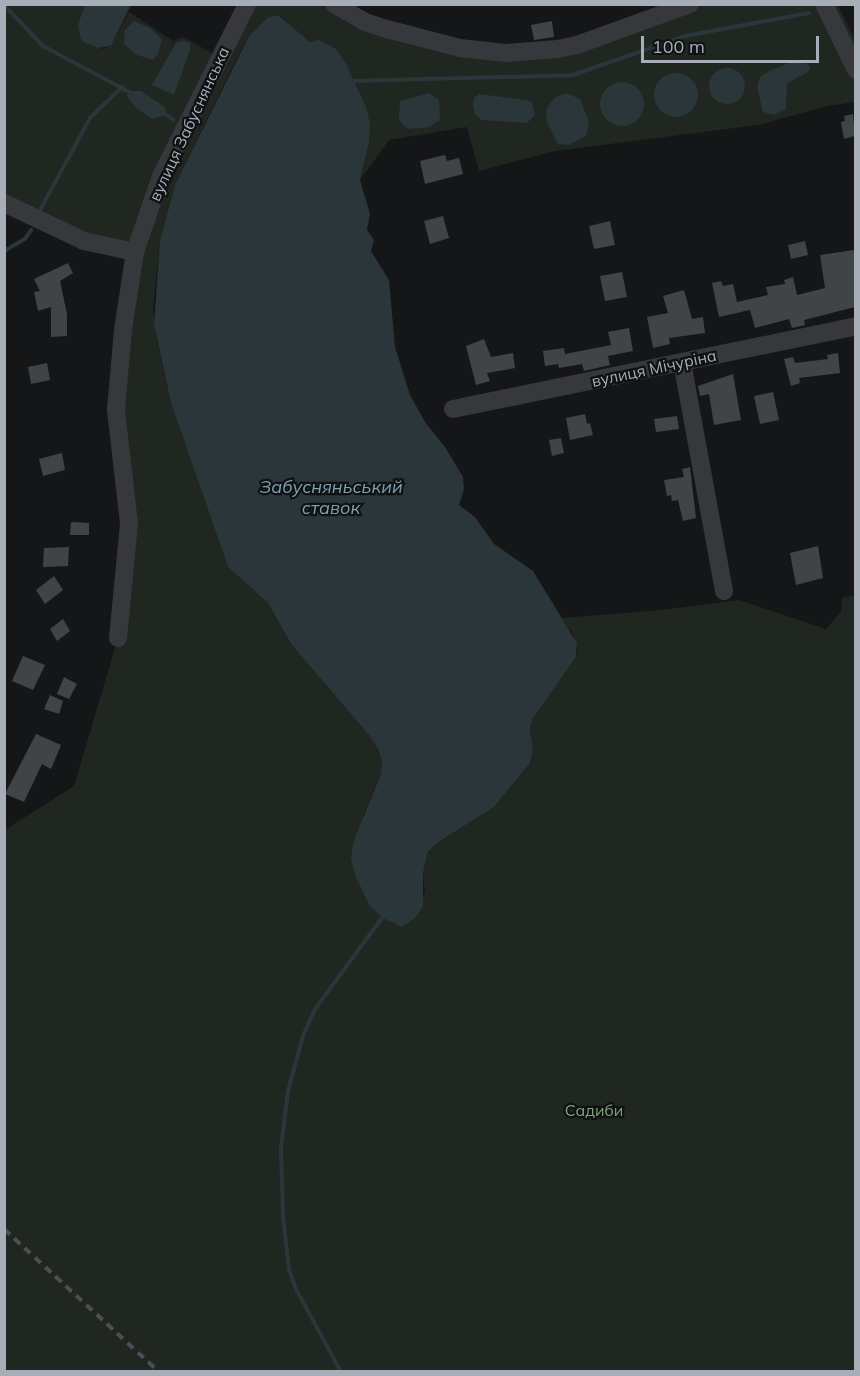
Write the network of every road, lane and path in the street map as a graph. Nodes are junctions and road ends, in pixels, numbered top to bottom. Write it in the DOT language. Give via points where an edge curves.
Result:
graph roads {
  1 [pos="247,4"];
  2 [pos="334,4"];
  3 [pos="690,4"];
  4 [pos="824,4"];
  5 [pos="855,70"];
  6 [pos="4,203"];
  7 [pos="135,252"];
  8 [pos="855,326"];
  9 [pos="682,362"];
  10 [pos="453,409"];
  11 [pos="724,591"];
  12 [pos="118,639"];
  1 -- 7 [label="street, вулиця Забуснянська" via="161,176"];
  2 -- 3 [label="street" via="365,22 387,29 460,48 506,53 577,45"];
  4 -- 5 [label="street"];
  6 -- 7 [label="street" via="84,241"];
  7 -- 12 [label="street, вулиця Забуснянська" via="116,410 129,523"];
  8 -- 9 [label="street, вулиця Мічуріна"];
  9 -- 10 [label="street, вулиця Мічуріна"];
  9 -- 11 [label="street"];
}
